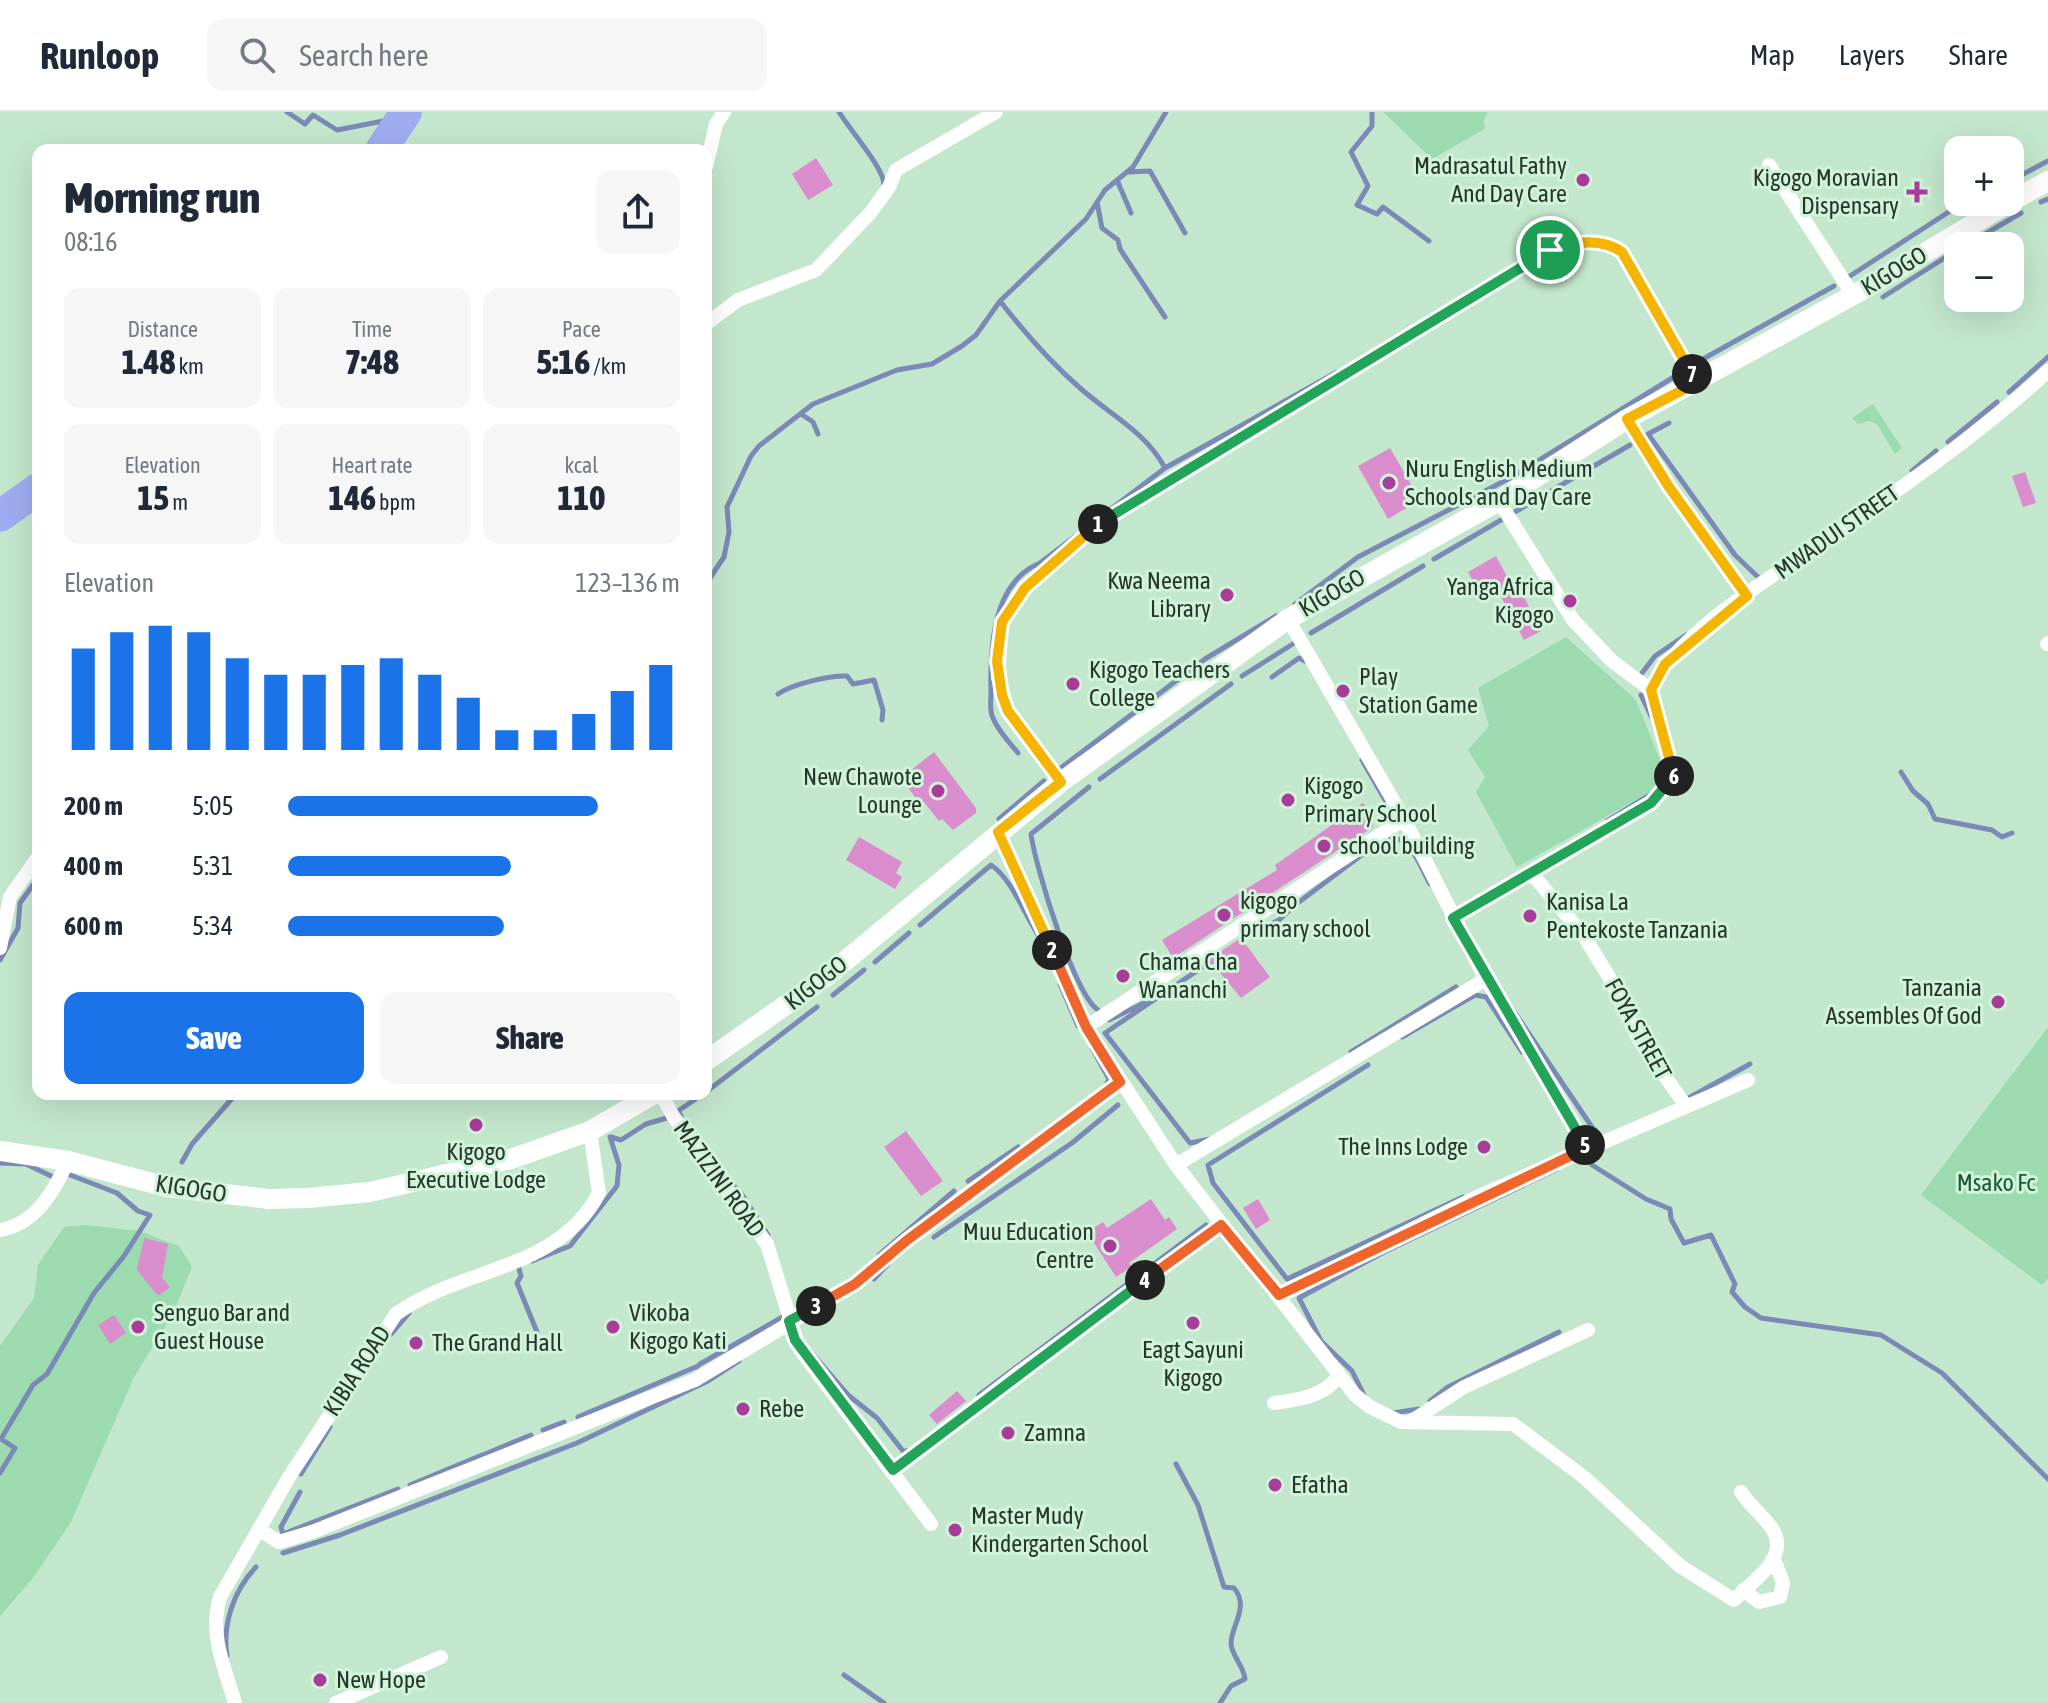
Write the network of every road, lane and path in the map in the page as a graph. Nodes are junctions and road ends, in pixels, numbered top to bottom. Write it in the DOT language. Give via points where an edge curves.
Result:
graph roads {
  1 [pos="724,112"];
  2 [pos="996,112"];
  3 [pos="711,144"];
  4 [pos="1769,165"];
  5 [pos="2048,181"];
  6 [pos="2024,194"];
  7 [pos="1986,216"];
  8 [pos="1853,295"];
  9 [pos="712,320"];
  10 [pos="2048,371"];
  11 [pos="1696,383"];
  12 [pos="1627,419"];
  13 [pos="1499,501"];
  14 [pos="1747,596"];
  15 [pos="1288,619"];
  16 [pos="1651,690"];
  17 [pos="1061,782"];
  18 [pos="1404,819"];
  19 [pos="998,832"];
  20 [pos="32,866"];
  21 [pos="1533,875"];
  22 [pos="1453,918"];
  23 [pos="0,948"];
  24 [pos="1486,979"];
  25 [pos="1086,1027"];
  26 [pos="712,1057"];
  27 [pos="1748,1080"];
  28 [pos="1120,1082"];
  29 [pos="644,1100"];
  30 [pos="664,1100"];
  31 [pos="1686,1106"];
  32 [pos="590,1131"];
  33 [pos="1587,1148"];
  34 [pos="0,1151"];
  35 [pos="68,1161"];
  36 [pos="1176,1165"];
  37 [pos="1221,1225"];
  38 [pos="0,1230"];
  39 [pos="1279,1295"];
  40 [pos="789,1321"];
  41 [pos="1588,1330"];
  42 [pos="1339,1374"];
  43 [pos="1274,1403"];
  44 [pos="1410,1422"];
  45 [pos="893,1470"];
  46 [pos="1741,1492"];
  47 [pos="931,1524"];
  48 [pos="260,1530"];
  49 [pos="1774,1559"];
  50 [pos="1743,1590"];
  51 [pos="441,1657"];
  52 [pos="235,1703"];
  53 [pos="336,1703"];
  1 -- 3 [label="street"];
  2 -- 9 [label="street" via="896,170 871,212 816,270 738,300"];
  4 -- 8 [label="street"];
  5 -- 6 [label="main road, KIGOGO"];
  7 -- 8 [label="main road, KIGOGO"];
  8 -- 11 [label="main road, KIGOGO"];
  10 -- 14 [label="street, MWADUI STREET" via="1890,496"];
  11 -- 12 [label="main road, KIGOGO"];
  11 -- 17 [label="street" via="1622,252 1593,242 1569,243 1537,257 1136,500 1065,550 1025,588 1002,622 997,661 1005,703"];
  12 -- 13 [label="main road, KIGOGO"];
  12 -- 14 [label="street"];
  13 -- 15 [label="main road, KIGOGO"];
  13 -- 16 [label="street" via="1573,620"];
  14 -- 16 [label="street, MWADUI STREET" via="1665,664"];
  15 -- 17 [label="main road, KIGOGO"];
  15 -- 18 [label="street"];
  16 -- 21 [label="street" via="1674,778 1651,803"];
  17 -- 19 [label="main road, KIGOGO"];
  18 -- 22 [label="street"];
  18 -- 25 [label="street"];
  19 -- 25 [label="street"];
  19 -- 26 [label="main road, KIGOGO" via="827,976"];
  20 -- 23 [label="street" via="10,897"];
  21 -- 22 [label="street"];
  21 -- 31 [label="street, FOYA STREET" via="1584,936 1639,1040"];
  22 -- 24 [label="street"];
  24 -- 33 [label="street"];
  24 -- 36 [label="street"];
  25 -- 28 [label="street"];
  27 -- 31 [label="street"];
  28 -- 36 [label="street"];
  28 -- 40 [label="street" via="855,1284"];
  29 -- 32 [label="main road, KIGOGO"];
  30 -- 40 [label="street, MAZIZINI ROAD" via="767,1244"];
  31 -- 33 [label="street"];
  32 -- 35 [label="main road, KIGOGO" via="511,1159 370,1192 308,1198 269,1199 167,1187"];
  32 -- 48 [label="street, KIBIA ROAD" via="599,1193 576,1227 538,1253 423,1296 396,1314"];
  33 -- 39 [label="street"];
  34 -- 35 [label="main road, KIGOGO"];
  35 -- 38 [label="street" via="32,1217"];
  36 -- 37 [label="street"];
  37 -- 39 [label="street"];
  37 -- 45 [label="street"];
  39 -- 42 [label="street"];
  40 -- 45 [label="street, MAZIZINI ROAD" via="799,1348"];
  40 -- 48 [label="street" via="695,1380 312,1532 279,1542"];
  41 -- 44 [label="street" via="1464,1387"];
  42 -- 43 [label="street" via="1332,1386 1310,1396"];
  42 -- 44 [label="street" via="1370,1407"];
  44 -- 50 [label="street" via="1513,1424 1585,1478 1692,1575 1734,1600"];
  45 -- 47 [label="street, MAZIZINI ROAD"];
  46 -- 49 [label="street" via="1775,1533"];
  48 -- 52 [label="street, KIBIA ROAD" via="215,1613 214,1633"];
  49 -- 50 [label="street"];
  49 -- 50 [label="street" via="1783,1583 1780,1597 1759,1602"];
  51 -- 53 [label="street"];
}
